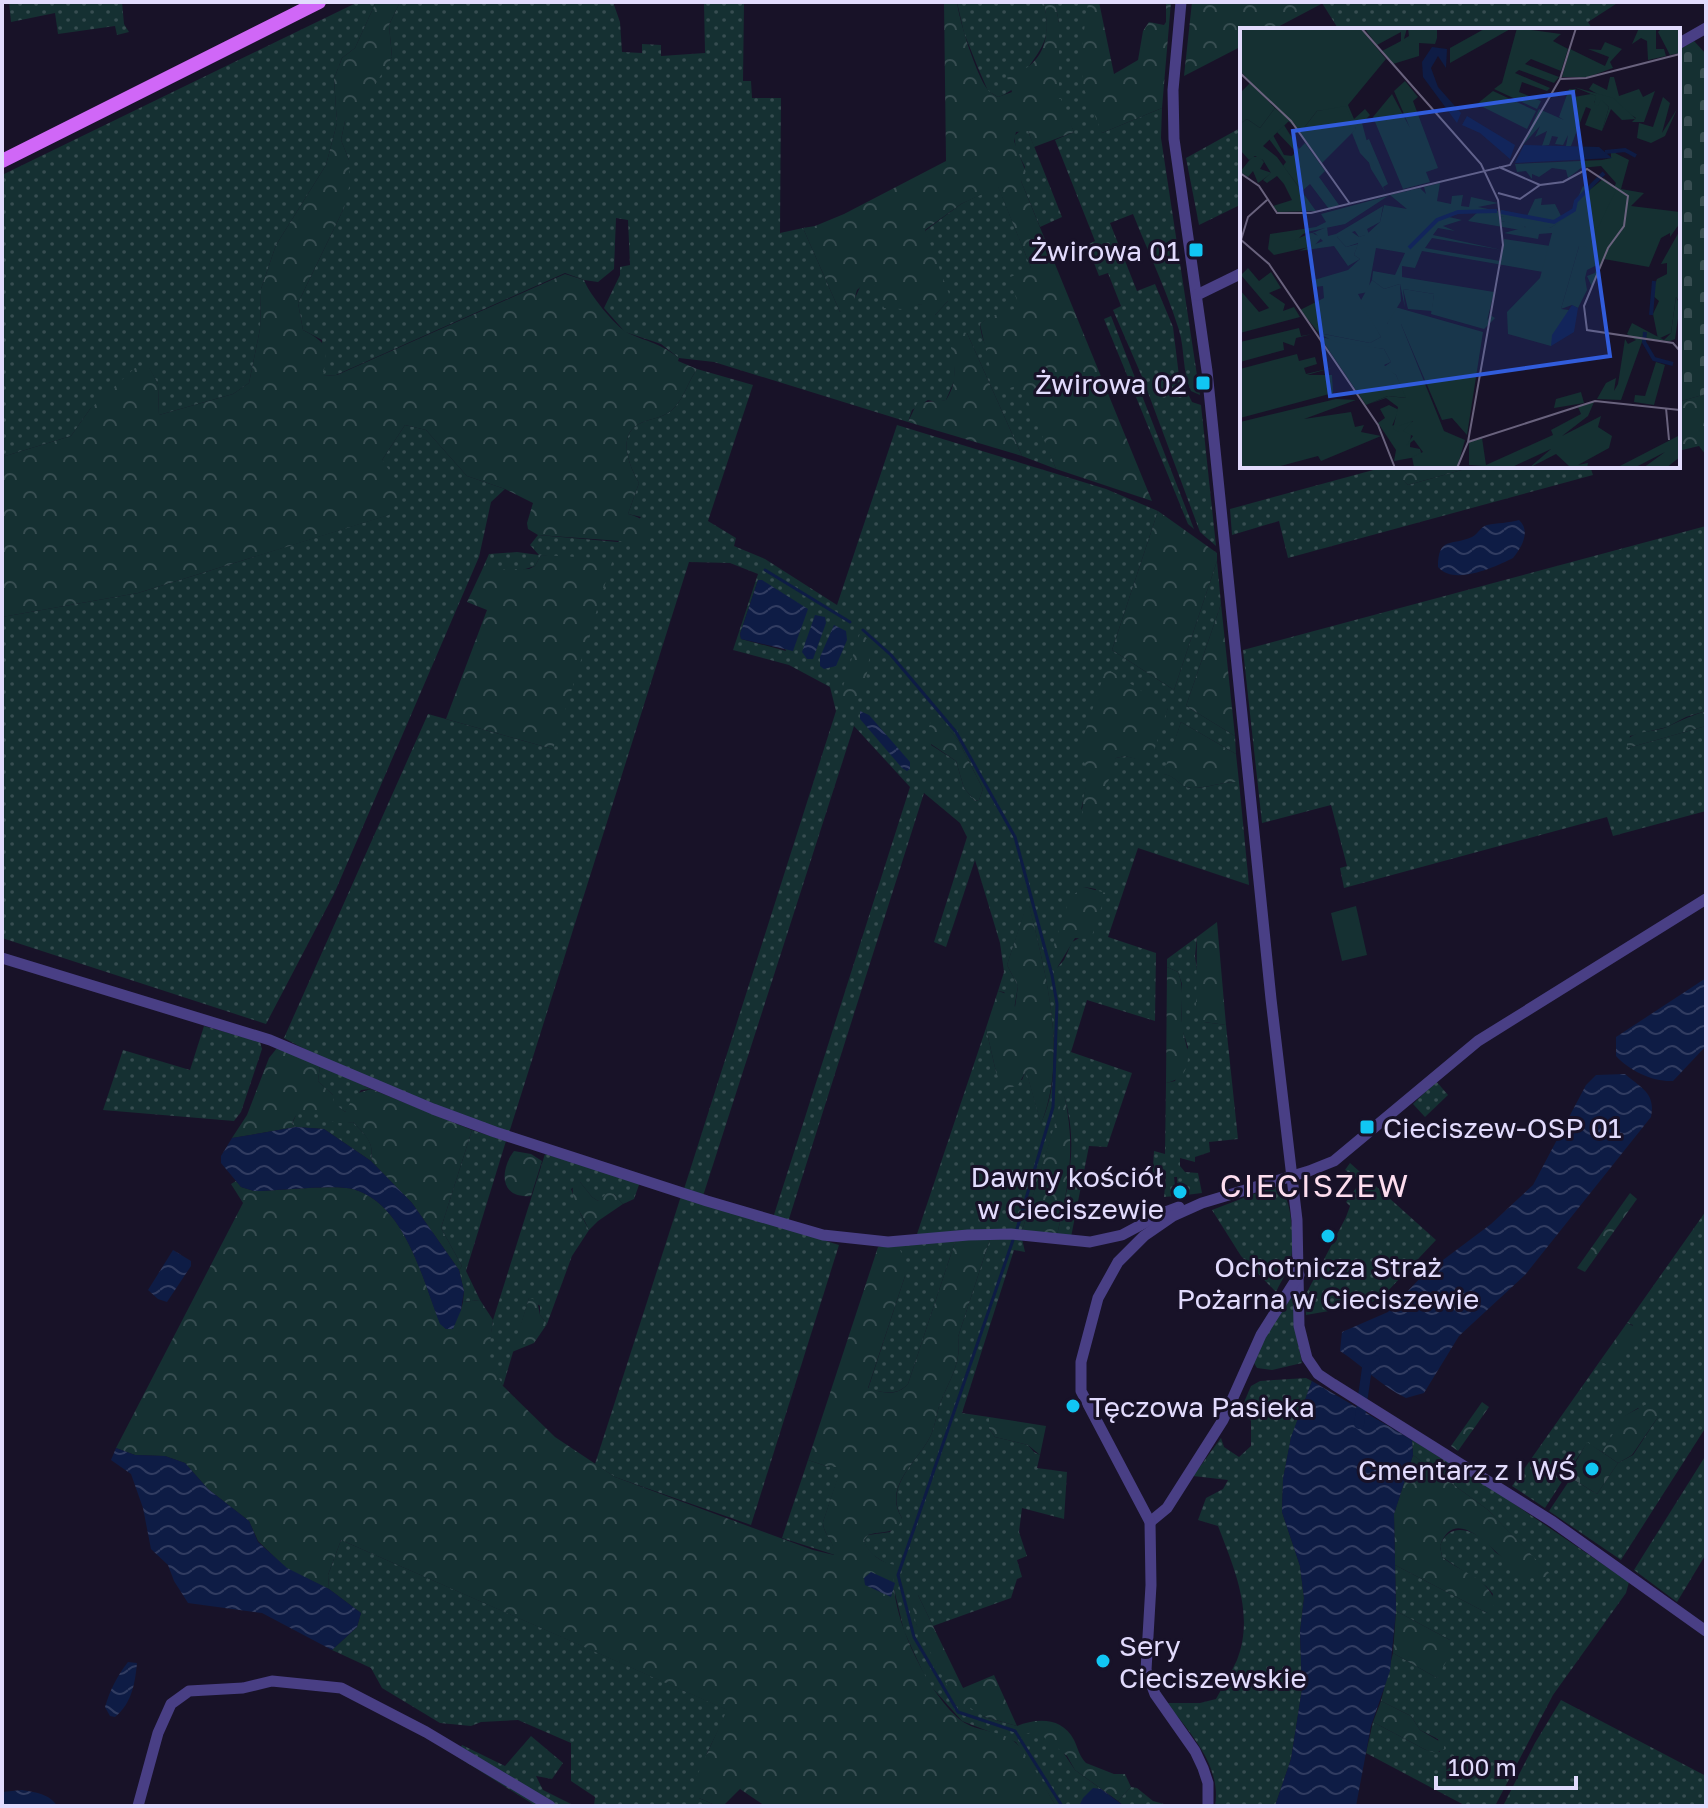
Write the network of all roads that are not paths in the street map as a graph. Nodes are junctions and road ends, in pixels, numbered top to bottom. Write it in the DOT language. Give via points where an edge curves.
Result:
graph roads {
  1 [pos="319,2"];
  2 [pos="1181,2"];
  3 [pos="1706,28"];
  4 [pos="1680,43"];
  5 [pos="2,161"];
  6 [pos="1240,274"];
  7 [pos="1197,295"];
  8 [pos="1706,899"];
  9 [pos="2,958"];
  10 [pos="1290,1177"];
  11 [pos="1192,1207"];
  12 [pos="1299,1275"];
  13 [pos="1150,1522"];
  14 [pos="1706,1631"];
  15 [pos="138,1806"];
  16 [pos="550,1806"];
  17 [pos="1208,1806"];
  1 -- 5 [label="main road"];
  2 -- 7 [label="street" via="1174,139"];
  3 -- 4 [label="street"];
  6 -- 7 [label="street"];
  7 -- 10 [label="street"];
  8 -- 10 [label="street" via="1478,1041 1340,1157"];
  9 -- 11 [label="street" via="270,1040 495,1132 823,1235 888,1242 1011,1234 1090,1242"];
  10 -- 11 [label="street"];
  10 -- 12 [label="street"];
  11 -- 13 [label="street" via="1144,1236 1113,1268 1098,1298 1081,1362 1085,1403"];
  12 -- 13 [label="street" via="1261,1335 1223,1420 1167,1508"];
  12 -- 14 [label="street" via="1299,1326 1313,1368 1553,1522"];
  13 -- 17 [label="street" via="1146,1670 1155,1694 1199,1759 1208,1783"];
  15 -- 16 [label="street" via="171,1704 189,1691 272,1681 341,1688"];
}
